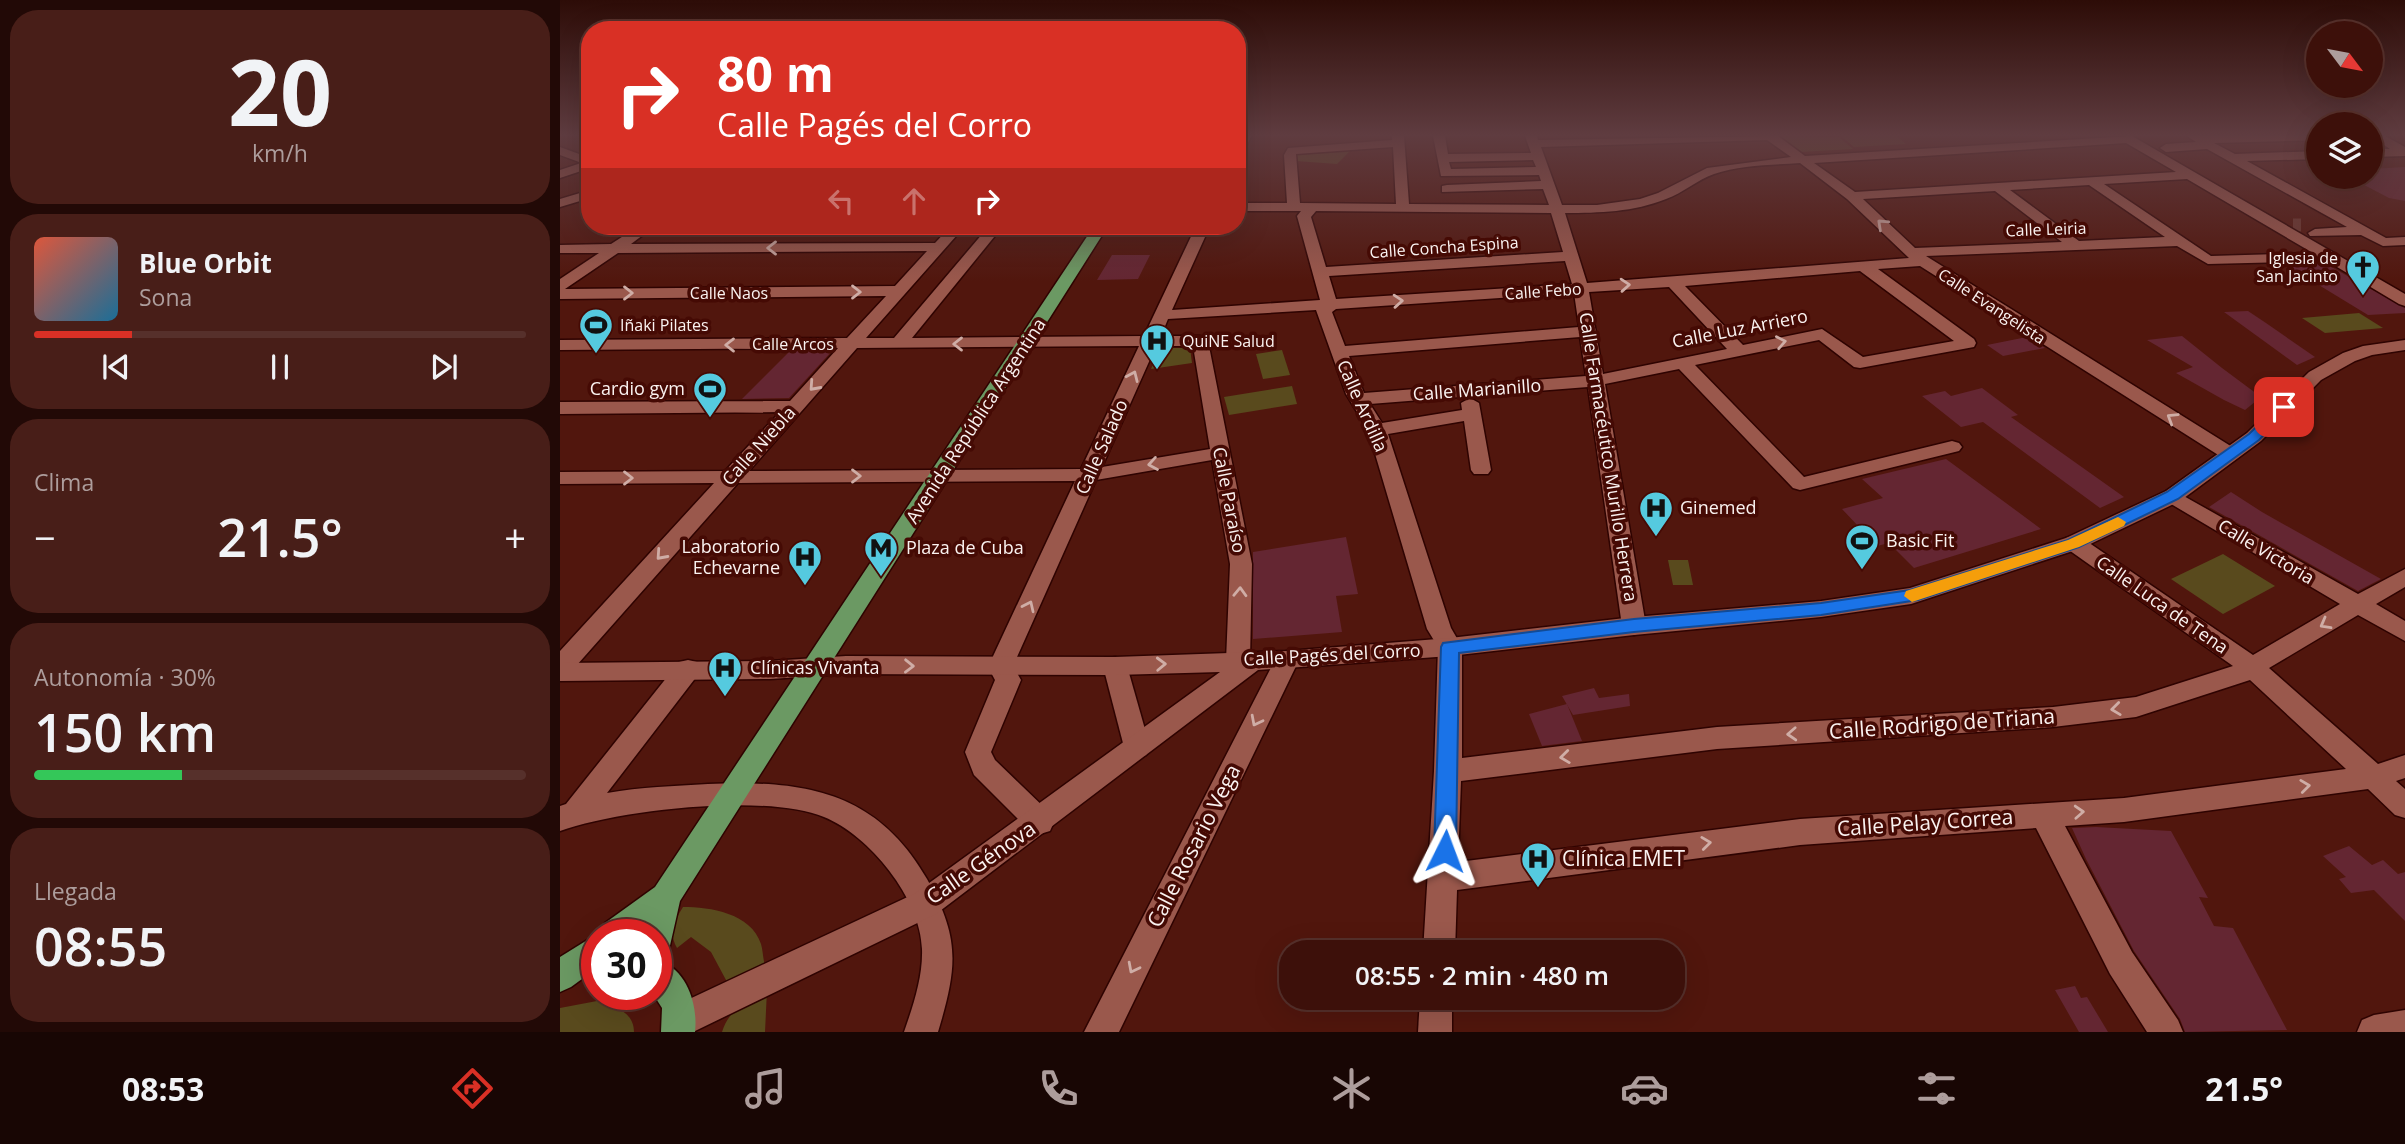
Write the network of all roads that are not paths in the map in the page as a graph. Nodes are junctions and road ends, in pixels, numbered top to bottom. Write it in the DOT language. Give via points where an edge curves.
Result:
graph roads {
  1 [pos="1292,184"];
  2 [pos="1401,184"];
  3 [pos="1446,184"];
  4 [pos="1686,184"];
  5 [pos="1837,184"];
  6 [pos="2042,184"];
  7 [pos="2096,184"];
  8 [pos="2204,184"];
  9 [pos="2277,184"];
  10 [pos="1549,185"];
  11 [pos="1998,187"];
  12 [pos="1447,188"];
  13 [pos="1852,196"];
  14 [pos="581,197"];
  15 [pos="560,203"];
  16 [pos="1246,207"];
  17 [pos="1294,208"];
  18 [pos="1312,208"];
  19 [pos="1403,209"];
  20 [pos="1450,209"];
  21 [pos="1557,209"];
  22 [pos="2347,223"];
  23 [pos="2301,230"];
  24 [pos="2361,231"];
  25 [pos="635,235"];
  26 [pos="950,235"];
  27 [pos="989,235"];
  28 [pos="1095,235"];
  29 [pos="1199,235"];
  30 [pos="2183,241"];
  31 [pos="2405,241"];
  32 [pos="2077,246"];
  33 [pos="939,247"];
  34 [pos="560,249"];
  35 [pos="614,249"];
  36 [pos="1572,256"];
  37 [pos="1917,256"];
  38 [pos="2328,257"];
  39 [pos="1865,267"];
  40 [pos="1319,272"];
  41 [pos="1674,282"];
  42 [pos="560,286"];
  43 [pos="1581,288"];
  44 [pos="899,291"];
  45 [pos="560,294"];
  46 [pos="2405,301"];
  47 [pos="1330,306"];
  48 [pos="1163,314"];
  49 [pos="1588,331"];
  50 [pos="1148,341"];
  51 [pos="1200,341"];
  52 [pos="1026,343"];
  53 [pos="851,344"];
  54 [pos="898,344"];
  55 [pos="560,345"];
  56 [pos="2405,345"];
  57 [pos="1738,350"];
  58 [pos="1338,352"];
  59 [pos="1682,362"];
  60 [pos="1595,381"];
  61 [pos="1468,390"];
  62 [pos="1360,399"];
  63 [pos="795,406"];
  64 [pos="561,409"];
  65 [pos="1472,414"];
  66 [pos="1377,430"];
  67 [pos="1952,447"];
  68 [pos="1220,453"];
  69 [pos="2230,454"];
  70 [pos="1481,470"];
  71 [pos="942,475"];
  72 [pos="1090,475"];
  73 [pos="731,477"];
  74 [pos="560,478"];
  75 [pos="2173,496"];
  76 [pos="2074,543"];
  77 [pos="2405,577"];
  78 [pos="2361,604"];
  79 [pos="1634,626"];
  80 [pos="2405,632"];
  81 [pos="1450,647"];
  82 [pos="1287,660"];
  83 [pos="1246,661"];
  84 [pos="1115,666"];
  85 [pos="2251,666"];
  86 [pos="1000,667"];
  87 [pos="816,668"];
  88 [pos="688,669"];
  89 [pos="560,670"];
  90 [pos="1137,747"];
  91 [pos="2405,766"];
  92 [pos="1448,771"];
  93 [pos="2375,777"];
  94 [pos="734,793"];
  95 [pos="2405,806"];
  96 [pos="2044,815"];
  97 [pos="568,816"];
  98 [pos="1040,822"];
  99 [pos="1444,878"];
  100 [pos="666,897"];
  101 [pos="925,904"];
  102 [pos="636,919"];
  103 [pos="662,919"];
  104 [pos="1440,940"];
  105 [pos="581,961"];
  106 [pos="581,971"];
  107 [pos="560,976"];
  108 [pos="672,991"];
  109 [pos="1436,1010"];
  110 [pos="679,1026"];
  111 [pos="2405,1027"];
  112 [pos="921,1032"];
  113 [pos="1101,1032"];
  114 [pos="1435,1032"];
  115 [pos="2165,1032"];
  116 [pos="2374,1032"];
  1 -- 17 [label="street"];
  2 -- 19 [label="street"];
  3 -- 12 [label="street"];
  4 -- 21 [label="street" via="1642,202"];
  5 -- 13 [label="street, Calle Evangelista"];
  6 -- 11 [label="street"];
  7 -- 30 [label="street"];
  8 -- 23 [label="street" via="2275,226"];
  9 -- 22 [label="street"];
  10 -- 12 [label="street"];
  10 -- 21 [label="street, Calle Farmacéutico Murillo Herrera"];
  11 -- 13 [label="street"];
  11 -- 32 [label="street"];
  12 -- 20 [label="street"];
  37 -- 13 [label="street, Calle Evangelista, one-way"];
  14 -- 15 [label="street"];
  16 -- 17 [label="street"];
  17 -- 18 [label="street"];
  18 -- 19 [label="street"];
  18 -- 40 [label="street, Calle Ardilla" via="1304,216"];
  19 -- 20 [label="street"];
  20 -- 21 [label="street"];
  21 -- 36 [label="street, Calle Farmacéutico Murillo Herrera"];
  22 -- 23 [label="street"];
  22 -- 24 [label="street"];
  23 -- 24 [label="street"];
  23 -- 38 [label="street"];
  24 -- 31 [label="street" via="2383,242"];
  25 -- 35 [label="street"];
  26 -- 33 [label="street, Calle Niebla"];
  27 -- 54 [label="street"];
  28 -- 52 [label="main road, Avenida República Argentina"];
  29 -- 48 [label="street, Calle Salado"];
  30 -- 32 [label="street, Calle Leiria"];
  30 -- 38 [label="street" via="2208,260"];
  32 -- 37 [label="street, Calle Leiria"];
  33 -- 35 [label="street, one-way"];
  33 -- 44 [label="street, Calle Niebla"];
  34 -- 35 [label="street"];
  35 -- 42 [label="street"];
  36 -- 40 [label="street, Calle Concha Espina"];
  36 -- 43 [label="street, Calle Farmacéutico Murillo Herrera"];
  37 -- 39 [label="street, Calle Febo"];
  69 -- 37 [label="street, Calle Evangelista, one-way"];
  38 -- 46 [label="street"];
  39 -- 41 [label="street, Calle Febo"];
  57 -- 39 [label="street, Calle Luz Arriero, one-way" via="1822,334 1860,363 1968,343"];
  40 -- 47 [label="street, Calle Ardilla"];
  43 -- 41 [label="street, Calle Febo, one-way"];
  41 -- 57 [label="street"];
  47 -- 43 [label="street, Calle Febo, one-way"];
  43 -- 49 [label="street, Calle Farmacéutico Murillo Herrera"];
  45 -- 44 [label="street, Calle Naos, one-way"];
  44 -- 53 [label="street, Calle Niebla"];
  47 -- 48 [label="street, Calle Febo"];
  47 -- 58 [label="street, Calle Ardilla" via="1323,311"];
  48 -- 50 [label="street, Calle Salado"];
  49 -- 58 [label="street"];
  49 -- 60 [label="street, Calle Farmacéutico Murillo Herrera"];
  50 -- 51 [label="street, Calle Arcos"];
  50 -- 52 [label="street, Calle Arcos"];
  72 -- 50 [label="street, Calle Salado, one-way"];
  51 -- 68 [label="street, Calle Paraíso"];
  52 -- 54 [label="street, Calle Arcos, one-way"];
  52 -- 71 [label="main road, Avenida República Argentina"];
  53 -- 54 [label="street, Calle Arcos"];
  53 -- 55 [label="street, Calle Arcos, one-way"];
  53 -- 63 [label="street, Calle Niebla, one-way"];
  56 -- 69 [label="street, Calle Pagés del Corro" via="2369,350 2315,376 2254,437"];
  57 -- 59 [label="street, Calle Luz Arriero"];
  58 -- 62 [label="street, Calle Ardilla"];
  59 -- 60 [label="street, Calle Luz Arriero"];
  59 -- 67 [label="street" via="1800,484"];
  60 -- 61 [label="street, Calle Marianillo"];
  60 -- 79 [label="street, Calle Farmacéutico Murillo Herrera"];
  61 -- 62 [label="street, Calle Marianillo"];
  61 -- 65 [label="street"];
  62 -- 66 [label="street, Calle Ardilla"];
  63 -- 64 [label="street"];
  63 -- 73 [label="street, Calle Niebla"];
  65 -- 66 [label="street"];
  65 -- 70 [label="street"];
  66 -- 81 [label="street, Calle Ardilla" via="1439,629"];
  68 -- 72 [label="street, one-way"];
  83 -- 68 [label="street, Calle Paraíso, one-way" via="1241,564"];
  69 -- 75 [label="street, Calle Pagés del Corro"];
  71 -- 72 [label="street"];
  73 -- 71 [label="street, one-way"];
  71 -- 87 [label="main road, Avenida República Argentina"];
  86 -- 72 [label="street, Calle Salado, one-way"];
  74 -- 73 [label="street, one-way"];
  73 -- 89 [label="street, Calle Niebla, one-way"];
  75 -- 76 [label="street, Calle Pagés del Corro"];
  75 -- 78 [label="street, Calle Victoria" via="2347,600"];
  76 -- 79 [label="street, Calle Pagés del Corro" via="1911,596"];
  76 -- 85 [label="street, Calle Luca de Tena"];
  77 -- 78 [label="street, Calle Rodrigo de Triana"];
  78 -- 80 [label="street"];
  78 -- 85 [label="street, Calle Rodrigo de Triana, one-way"];
  79 -- 81 [label="street, Calle Pagés del Corro"];
  81 -- 82 [label="street, Calle Pagés del Corro"];
  81 -- 92 [label="street"];
  82 -- 83 [label="street, Calle Pagés del Corro"];
  82 -- 113 [label="street, Calle Rosario Vega, one-way"];
  84 -- 83 [label="street, Calle Pagés del Corro, one-way"];
  83 -- 90 [label="street, Calle Génova"];
  84 -- 86 [label="street, Calle Pagés del Corro"];
  84 -- 90 [label="street"];
  85 -- 92 [label="street, Calle Rodrigo de Triana, one-way" via="2136,706 2053,717 1717,738"];
  85 -- 93 [label="street, Calle Luca de Tena"];
  87 -- 86 [label="street, Calle Pagés del Corro, one-way"];
  86 -- 98 [label="street" via="1008,680 978,751 984,767"];
  87 -- 88 [label="street, Calle Pagés del Corro"];
  87 -- 94 [label="main road, Avenida República Argentina"];
  88 -- 89 [label="street, Calle Pagés del Corro"];
  88 -- 97 [label="street"];
  90 -- 98 [label="street, Calle Génova"];
  91 -- 93 [label="street, Calle Pelay Correa"];
  92 -- 99 [label="street"];
  93 -- 95 [label="street, Calle Luca de Tena"];
  96 -- 93 [label="street, Calle Pelay Correa, one-way" via="2124,810"];
  94 -- 97 [label="street" via="663,798"];
  94 -- 100 [label="main road, Avenida República Argentina"];
  94 -- 101 [label="street" via="815,802 868,826 900,859"];
  99 -- 96 [label="street, Calle Pelay Correa, one-way" via="1800,832"];
  96 -- 115 [label="street" via="2121,963"];
  98 -- 101 [label="street, Calle Génova"];
  99 -- 104 [label="street"];
  100 -- 102 [label="main road"];
  100 -- 103 [label="main road"];
  101 -- 110 [label="street, Calle Génova"];
  101 -- 112 [label="street" via="937,940 933,992"];
  105 -- 107 [label="main road"];
  106 -- 107 [label="main road"];
  108 -- 110 [label="main road"];
  109 -- 114 [label="street"];
  111 -- 116 [label="street"];
}
